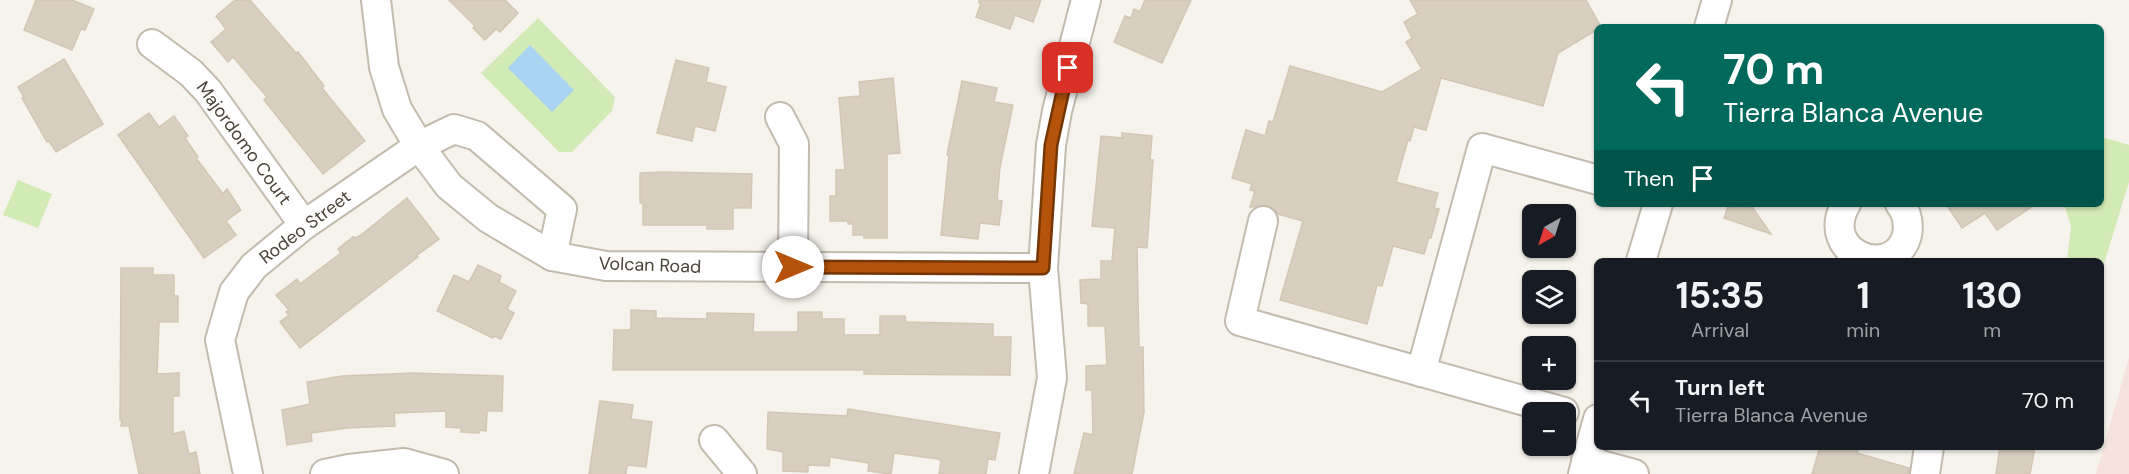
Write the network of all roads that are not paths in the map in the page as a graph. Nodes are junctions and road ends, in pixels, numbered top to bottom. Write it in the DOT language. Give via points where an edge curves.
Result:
graph roads {
  1 [pos="376,0"];
  2 [pos="1086,0"];
  3 [pos="1717,0"];
  4 [pos="1710,24"];
  5 [pos="152,44"];
  6 [pos="780,117"];
  7 [pos="418,146"];
  8 [pos="1594,179"];
  9 [pos="1657,207"];
  10 [pos="1844,207"];
  11 [pos="1902,207"];
  12 [pos="1263,221"];
  13 [pos="304,225"];
  14 [pos="552,256"];
  15 [pos="1642,258"];
  16 [pos="1864,258"];
  17 [pos="1896,258"];
  18 [pos="793,267"];
  19 [pos="1043,268"];
  20 [pos="1421,372"];
  21 [pos="1526,402"];
  22 [pos="1576,416"];
  23 [pos="1594,420"];
  24 [pos="1594,432"];
  25 [pos="714,440"];
  26 [pos="1929,450"];
  27 [pos="1585,467"];
  28 [pos="248,474"];
  29 [pos="325,474"];
  30 [pos="444,474"];
  31 [pos="742,474"];
  32 [pos="1034,474"];
  33 [pos="1634,474"];
  34 [pos="1926,474"];
  1 -- 7 [label="street, Volcan Road" via="384,67 397,109"];
  2 -- 19 [label="street" via="1051,145"];
  3 -- 4 [label="street"];
  5 -- 13 [label="street, Majordomo Court" via="208,91"];
  6 -- 18 [label="street" via="794,144"];
  7 -- 13 [label="street, Rodeo Street"];
  7 -- 14 [label="street, Volcan Road" via="449,186 488,218"];
  7 -- 14 [label="street, Rodeo Street" via="454,129 477,136 562,209"];
  8 -- 20 [label="street" via="1482,148"];
  9 -- 15 [label="street"];
  10 -- 16 [label="street" via="1839,227 1842,239 1848,249"];
  11 -- 17 [label="street" via="1908,227"];
  12 -- 20 [label="street" via="1240,321"];
  13 -- 28 [label="street, Rodeo Street" via="254,266 234,292 220,340"];
  14 -- 18 [label="street, Volcan Road" via="606,266"];
  18 -- 19 [label="street, Volcan Road"];
  19 -- 32 [label="street" via="1052,378"];
  20 -- 21 [label="street"];
  22 -- 23 [label="street"];
  24 -- 27 [label="street"];
  25 -- 31 [label="street"];
  26 -- 34 [label="street"];
  27 -- 33 [label="street"];
  29 -- 30 [label="street" via="404,463"];
}
